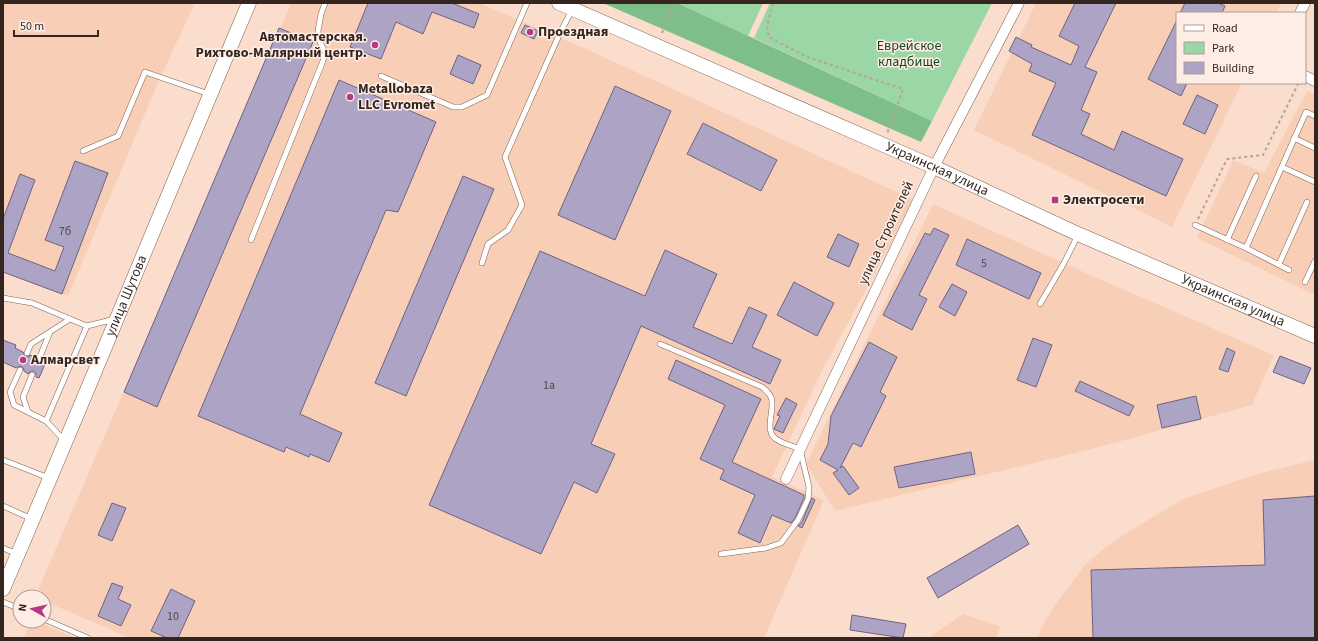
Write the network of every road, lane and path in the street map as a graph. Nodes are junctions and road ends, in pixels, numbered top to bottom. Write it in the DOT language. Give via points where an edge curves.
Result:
graph roads {
  1 [pos="249,3"];
  2 [pos="325,3"];
  3 [pos="528,3"];
  4 [pos="559,3"];
  5 [pos="673,3"];
  6 [pos="773,3"];
  7 [pos="1019,3"];
  8 [pos="1305,3"];
  9 [pos="573,9"];
  10 [pos="1300,12"];
  11 [pos="662,33"];
  12 [pos="381,76"];
  13 [pos="1306,76"];
  14 [pos="1315,81"];
  15 [pos="1298,84"];
  16 [pos="210,94"];
  17 [pos="1315,116"];
  18 [pos="1294,138"];
  19 [pos="883,145"];
  20 [pos="1315,148"];
  21 [pos="83,151"];
  22 [pos="934,167"];
  23 [pos="1282,167"];
  24 [pos="1256,176"];
  25 [pos="1315,182"];
  26 [pos="1307,202"];
  27 [pos="1195,225"];
  28 [pos="1078,234"];
  29 [pos="251,240"];
  30 [pos="1227,240"];
  31 [pos="1246,248"];
  32 [pos="1315,261"];
  33 [pos="482,263"];
  34 [pos="1279,264"];
  35 [pos="1289,270"];
  36 [pos="1305,282"];
  37 [pos="3,298"];
  38 [pos="1040,304"];
  39 [pos="118,318"];
  40 [pos="70,319"];
  41 [pos="87,326"];
  42 [pos="50,332"];
  43 [pos="1315,336"];
  44 [pos="660,344"];
  45 [pos="27,353"];
  46 [pos="39,359"];
  47 [pos="20,370"];
  48 [pos="32,375"];
  49 [pos="28,412"];
  50 [pos="46,421"];
  51 [pos="66,442"];
  52 [pos="800,449"];
  53 [pos="3,460"];
  54 [pos="50,478"];
  55 [pos="786,479"];
  56 [pos="3,506"];
  57 [pos="33,520"];
  58 [pos="3,548"];
  59 [pos="18,554"];
  60 [pos="721,554"];
  61 [pos="3,589"];
  62 [pos="52,622"];
  63 [pos="88,638"];
  1 -- 16 [label="street, улица Шутова"];
  2 -- 29 [label="lane" via="320,14 318,32 325,52 323,61"];
  3 -- 12 [label="lane" via="487,95 462,107 453,107"];
  4 -- 9 [label="street, Украинская улица"];
  5 -- 11 [label="path"];
  6 -- 19 [label="path" via="767,26 769,37 808,57 903,89"];
  7 -- 22 [label="street, улица Строителей"];
  8 -- 10 [label="street"];
  9 -- 19 [label="street, Украинская улица"];
  9 -- 33 [label="lane" via="504,158 522,205 508,230 488,244"];
  13 -- 14 [label="street"];
  15 -- 27 [label="path" via="1263,155 1228,159"];
  16 -- 21 [label="lane" via="145,72 118,136"];
  16 -- 39 [label="street, улица Шутова"];
  17 -- 18 [label="lane" via="1306,112"];
  18 -- 20 [label="lane"];
  18 -- 23 [label="lane"];
  19 -- 22 [label="street, Украинская улица"];
  22 -- 28 [label="street, Украинская улица"];
  22 -- 52 [label="street, улица Строителей"];
  23 -- 25 [label="lane"];
  23 -- 31 [label="lane"];
  24 -- 30 [label="lane"];
  26 -- 34 [label="lane"];
  27 -- 30 [label="lane"];
  28 -- 38 [label="lane"];
  28 -- 43 [label="street, Украинская улица"];
  30 -- 31 [label="lane"];
  31 -- 34 [label="lane"];
  32 -- 36 [label="lane"];
  34 -- 35 [label="lane"];
  37 -- 40 [label="lane" via="32,303"];
  39 -- 41 [label="lane"];
  39 -- 51 [label="street, улица Шутова"];
  40 -- 41 [label="lane"];
  40 -- 42 [label="lane"];
  41 -- 50 [label="lane"];
  42 -- 45 [label="lane" via="31,344"];
  42 -- 46 [label="lane"];
  44 -- 52 [label="lane" via="762,387 772,398 771,424 776,439"];
  47 -- 49 [label="lane" via="10,392 14,405"];
  48 -- 49 [label="lane" via="23,397"];
  49 -- 50 [label="lane"];
  50 -- 51 [label="lane"];
  51 -- 54 [label="street, улица Шутова"];
  52 -- 55 [label="street, улица Строителей"];
  52 -- 60 [label="lane" via="809,487 808,498 798,520 781,543 766,548"];
  53 -- 54 [label="lane"];
  54 -- 57 [label="street, улица Шутова"];
  56 -- 57 [label="lane"];
  57 -- 59 [label="street, улица Шутова"];
  58 -- 59 [label="lane"];
  59 -- 61 [label="street, улица Шутова"];
  62 -- 63 [label="lane"];
}
